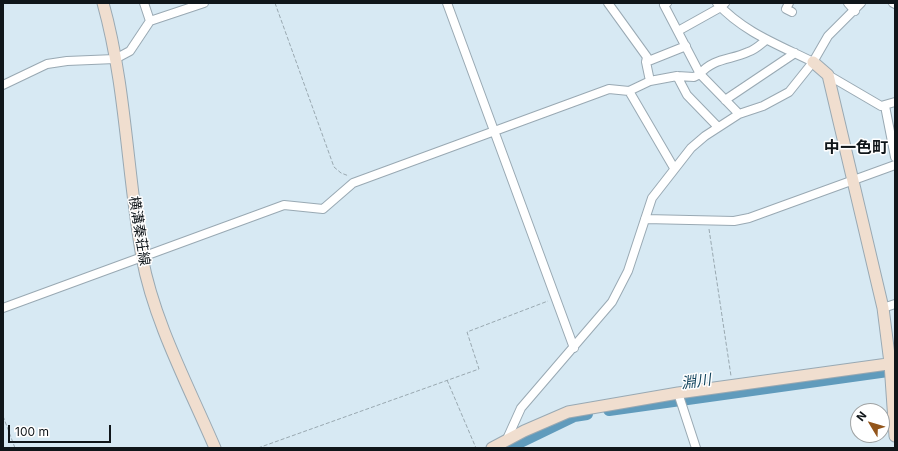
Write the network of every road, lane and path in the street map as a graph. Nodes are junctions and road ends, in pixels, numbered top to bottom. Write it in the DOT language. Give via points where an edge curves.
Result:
graph roads {
  1 [pos="103,3"];
  2 [pos="144,3"];
  3 [pos="202,3"];
  4 [pos="275,3"];
  5 [pos="447,3"];
  6 [pos="608,3"];
  7 [pos="667,3"];
  8 [pos="789,3"];
  9 [pos="848,3"];
  10 [pos="861,3"];
  11 [pos="721,4"];
  12 [pos="855,11"];
  13 [pos="792,12"];
  14 [pos="150,21"];
  15 [pos="678,31"];
  16 [pos="766,40"];
  17 [pos="686,46"];
  18 [pos="795,52"];
  19 [pos="115,59"];
  20 [pos="646,62"];
  21 [pos="813,62"];
  22 [pos="700,74"];
  23 [pos="828,75"];
  24 [pos="677,76"];
  25 [pos="650,82"];
  26 [pos="3,85"];
  27 [pos="629,91"];
  28 [pos="725,100"];
  29 [pos="895,102"];
  30 [pos="885,106"];
  31 [pos="739,114"];
  32 [pos="718,127"];
  33 [pos="494,131"];
  34 [pos="895,157"];
  35 [pos="895,165"];
  36 [pos="674,168"];
  37 [pos="361,180"];
  38 [pos="853,180"];
  39 [pos="645,219"];
  40 [pos="708,221"];
  41 [pos="142,258"];
  42 [pos="555,298"];
  43 [pos="895,304"];
  44 [pos="3,308"];
  45 [pos="883,308"];
  46 [pos="574,348"];
  47 [pos="893,363"];
  48 [pos="447,380"];
  49 [pos="732,386"];
  50 [pos="678,393"];
  51 [pos="3,416"];
  52 [pos="895,436"];
  53 [pos="507,439"];
  54 [pos="14,448"];
  55 [pos="215,448"];
  56 [pos="258,448"];
  57 [pos="476,448"];
  58 [pos="492,448"];
  59 [pos="696,448"];
  1 -- 19 [label="street, 横溝秦荘線"];
  2 -- 14 [label="street"];
  3 -- 14 [label="street"];
  4 -- 37 [label="path" via="334,167 341,173"];
  5 -- 33 [label="street"];
  6 -- 20 [label="street" via="647,57"];
  7 -- 15 [label="street" via="664,6"];
  8 -- 13 [label="street" via="786,9"];
  9 -- 12 [label="street"];
  10 -- 12 [label="street"];
  11 -- 15 [label="street"];
  11 -- 16 [label="street" via="739,24"];
  12 -- 21 [label="street" via="828,36"];
  14 -- 19 [label="street" via="130,51"];
  15 -- 17 [label="street"];
  16 -- 18 [label="street"];
  16 -- 22 [label="street" via="750,52 706,66"];
  17 -- 20 [label="street"];
  17 -- 22 [label="street"];
  18 -- 21 [label="street"];
  18 -- 28 [label="street"];
  19 -- 26 [label="street" via="47,64"];
  19 -- 41 [label="street, 横溝秦荘線"];
  20 -- 25 [label="street"];
  21 -- 23 [label="street"];
  21 -- 31 [label="street" via="790,92 763,106"];
  22 -- 24 [label="street" via="694,77"];
  22 -- 28 [label="street"];
  23 -- 30 [label="street"];
  23 -- 38 [label="street"];
  24 -- 25 [label="street"];
  24 -- 32 [label="street" via="687,95"];
  25 -- 27 [label="street"];
  27 -- 33 [label="street" via="609,89"];
  27 -- 36 [label="street"];
  28 -- 31 [label="street"];
  29 -- 30 [label="street"];
  30 -- 34 [label="street"];
  31 -- 32 [label="street"];
  32 -- 36 [label="street" via="691,148"];
  33 -- 37 [label="street"];
  33 -- 42 [label="street"];
  35 -- 38 [label="street"];
  36 -- 39 [label="street" via="652,198"];
  37 -- 41 [label="street" via="353,182 323,209 284,205"];
  38 -- 40 [label="street" via="748,218"];
  38 -- 45 [label="street"];
  39 -- 40 [label="street"];
  39 -- 46 [label="street" via="628,271 612,302"];
  40 -- 49 [label="path"];
  41 -- 44 [label="street"];
  41 -- 55 [label="street, 横溝秦荘線" via="158,317"];
  42 -- 46 [label="street"];
  42 -- 48 [label="path" via="468,332 479,369"];
  43 -- 45 [label="street"];
  45 -- 47 [label="street"];
  46 -- 53 [label="street" via="521,408"];
  47 -- 49 [label="street"];
  47 -- 52 [label="street"];
  48 -- 56 [label="path"];
  48 -- 57 [label="path"];
  49 -- 50 [label="street"];
  50 -- 53 [label="street" via="568,412"];
  50 -- 59 [label="street"];
  51 -- 54 [label="path"];
  53 -- 58 [label="street"];
}
